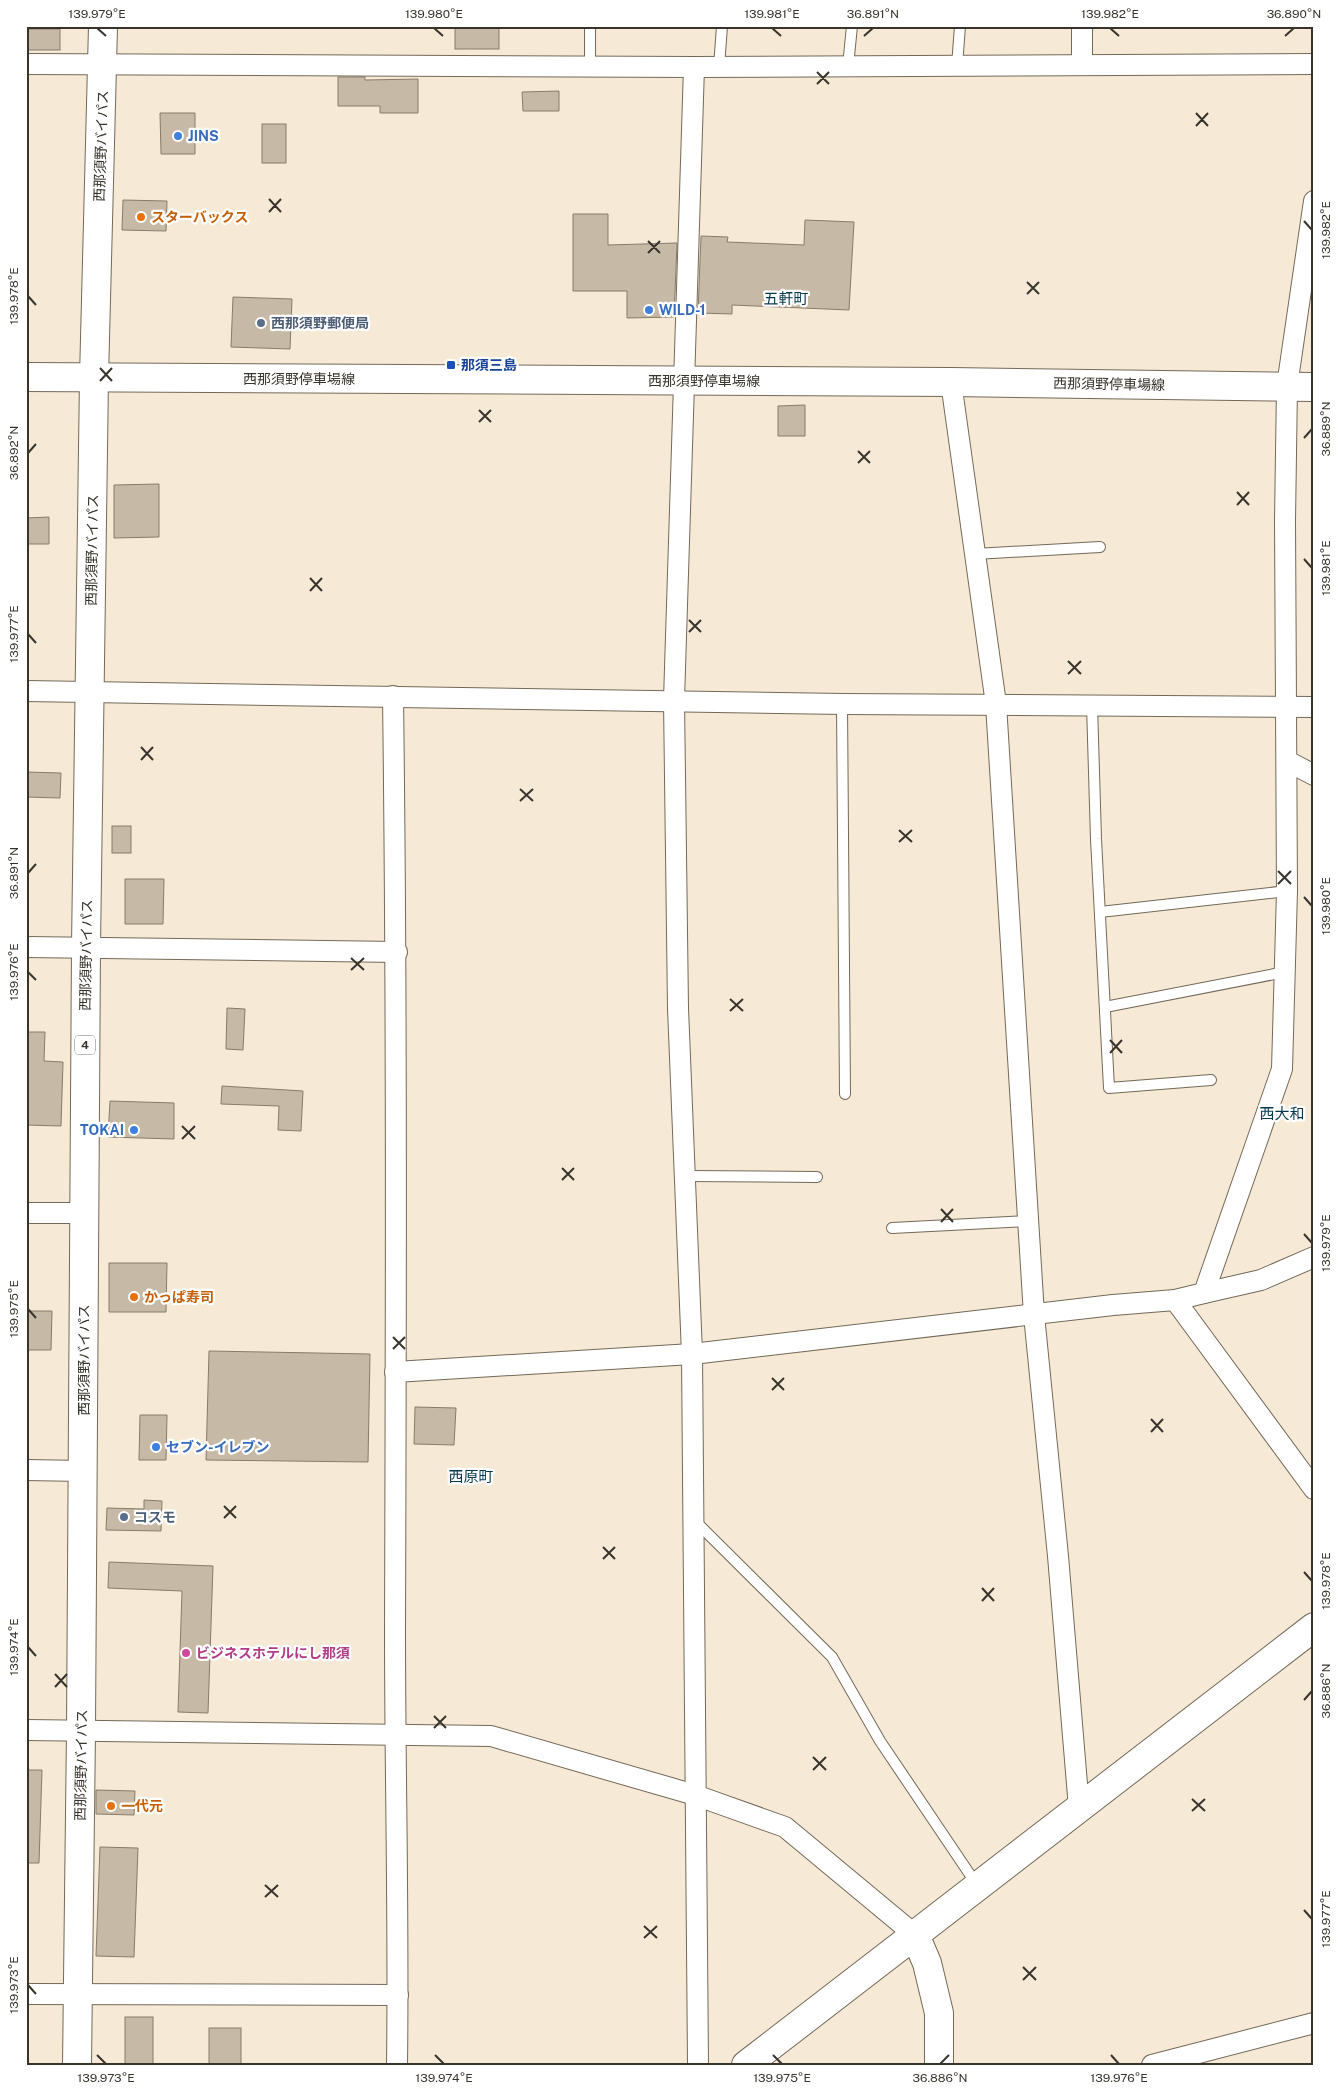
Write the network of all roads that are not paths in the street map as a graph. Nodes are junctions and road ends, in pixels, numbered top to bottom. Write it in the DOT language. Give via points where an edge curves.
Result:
graph roads {
  1 [pos="103,26"];
  2 [pos="590,26"];
  3 [pos="722,26"];
  4 [pos="852,26"];
  5 [pos="960,26"];
  6 [pos="1082,26"];
  7 [pos="26,64"];
  8 [pos="103,64"];
  9 [pos="1314,64"];
  10 [pos="1082,65"];
  11 [pos="590,66"];
  12 [pos="719,66"];
  13 [pos="848,66"];
  14 [pos="957,66"];
  15 [pos="694,67"];
  16 [pos="1314,201"];
  17 [pos="26,377"];
  18 [pos="94,378"];
  19 [pos="684,381"];
  20 [pos="950,382"];
  21 [pos="1287,386"];
  22 [pos="1314,387"];
  23 [pos="1100,547"];
  24 [pos="975,554"];
  25 [pos="26,691"];
  26 [pos="90,692"];
  27 [pos="393,696"];
  28 [pos="674,700"];
  29 [pos="842,704"];
  30 [pos="996,704"];
  31 [pos="1092,704"];
  32 [pos="1285,706"];
  33 [pos="1314,707"];
  34 [pos="1287,761"];
  35 [pos="1314,775"];
  36 [pos="1287,891"];
  37 [pos="1100,912"];
  38 [pos="26,947"];
  39 [pos="86,947"];
  40 [pos="397,952"];
  41 [pos="1285,972"];
  42 [pos="1105,1007"];
  43 [pos="1211,1080"];
  44 [pos="845,1094"];
  45 [pos="685,1176"];
  46 [pos="817,1177"];
  47 [pos="26,1213"];
  48 [pos="85,1213"];
  49 [pos="1028,1221"];
  50 [pos="892,1228"];
  51 [pos="1314,1258"];
  52 [pos="1204,1293"];
  53 [pos="1175,1300"];
  54 [pos="1034,1315"];
  55 [pos="692,1354"];
  56 [pos="395,1372"];
  57 [pos="26,1470"];
  58 [pos="83,1471"];
  59 [pos="1314,1489"];
  60 [pos="693,1519"];
  61 [pos="1314,1627"];
  62 [pos="26,1730"];
  63 [pos="81,1730"];
  64 [pos="395,1735"];
  65 [pos="695,1795"];
  66 [pos="1079,1808"];
  67 [pos="978,1886"];
  68 [pos="915,1935"];
  69 [pos="26,1994"];
  70 [pos="78,1995"];
  71 [pos="398,1995"];
  72 [pos="1314,2023"];
  73 [pos="77,2065"];
  74 [pos="397,2065"];
  75 [pos="698,2065"];
  76 [pos="746,2065"];
  77 [pos="939,2065"];
  78 [pos="1152,2065"];
  1 -- 8 [label="main road, 西那須野バイパス / 4"];
  2 -- 11 [label="lane"];
  3 -- 12 [label="lane"];
  4 -- 13 [label="lane"];
  5 -- 14 [label="lane"];
  6 -- 10 [label="street"];
  7 -- 8 [label="street"];
  8 -- 11 [label="street"];
  8 -- 18 [label="main road, 西那須野バイパス / 4"];
  9 -- 10 [label="street"];
  10 -- 14 [label="street"];
  11 -- 15 [label="street"];
  12 -- 13 [label="street"];
  12 -- 15 [label="street"];
  13 -- 14 [label="street"];
  15 -- 19 [label="street"];
  16 -- 21 [label="street"];
  17 -- 18 [label="main road, 西那須野停車場線"];
  18 -- 19 [label="main road, 西那須野停車場線"];
  18 -- 26 [label="main road, 西那須野バイパス / 4"];
  19 -- 20 [label="main road, 西那須野停車場線"];
  19 -- 28 [label="street"];
  20 -- 21 [label="main road, 西那須野停車場線"];
  20 -- 24 [label="street"];
  21 -- 22 [label="main road, 西那須野停車場線"];
  21 -- 32 [label="street"];
  23 -- 24 [label="lane"];
  24 -- 30 [label="street"];
  25 -- 26 [label="street"];
  26 -- 27 [label="street"];
  26 -- 39 [label="main road, 西那須野バイパス / 4"];
  27 -- 28 [label="street"];
  27 -- 40 [label="street"];
  28 -- 29 [label="street"];
  28 -- 45 [label="street" via="678,1008"];
  29 -- 30 [label="street"];
  29 -- 44 [label="lane"];
  30 -- 31 [label="street"];
  30 -- 49 [label="street"];
  31 -- 32 [label="street"];
  31 -- 37 [label="lane"];
  32 -- 33 [label="street"];
  32 -- 34 [label="street"];
  34 -- 35 [label="street"];
  34 -- 36 [label="street"];
  36 -- 37 [label="lane"];
  36 -- 41 [label="street"];
  37 -- 42 [label="lane"];
  38 -- 39 [label="street"];
  39 -- 40 [label="street"];
  39 -- 48 [label="main road, 西那須野バイパス / 4"];
  40 -- 56 [label="street"];
  41 -- 42 [label="lane"];
  41 -- 52 [label="street" via="1280,1082"];
  42 -- 43 [label="lane" via="1109,1088"];
  45 -- 46 [label="lane"];
  45 -- 55 [label="street"];
  47 -- 48 [label="street"];
  48 -- 58 [label="main road, 西那須野バイパス / 4"];
  49 -- 50 [label="lane"];
  49 -- 54 [label="street"];
  51 -- 52 [label="street" via="1261,1280"];
  52 -- 53 [label="street"];
  53 -- 54 [label="street"];
  53 -- 59 [label="street"];
  54 -- 55 [label="street"];
  54 -- 66 [label="street"];
  55 -- 56 [label="street"];
  55 -- 60 [label="street"];
  56 -- 64 [label="street"];
  57 -- 58 [label="street"];
  58 -- 63 [label="main road, 西那須野バイパス / 4"];
  60 -- 65 [label="street"];
  60 -- 67 [label="lane" via="832,1657 880,1741"];
  61 -- 66 [label="main road"];
  62 -- 63 [label="street"];
  63 -- 64 [label="street"];
  63 -- 70 [label="main road, 西那須野バイパス / 4"];
  64 -- 65 [label="street" via="491,1736"];
  64 -- 71 [label="street"];
  65 -- 68 [label="street" via="785,1827"];
  65 -- 75 [label="street"];
  66 -- 67 [label="main road"];
  67 -- 68 [label="main road"];
  68 -- 76 [label="main road"];
  68 -- 77 [label="main road" via="927,1963 939,2013"];
  69 -- 70 [label="street"];
  70 -- 71 [label="street"];
  70 -- 73 [label="main road, 西那須野バイパス / 4"];
  71 -- 74 [label="street"];
  72 -- 78 [label="street"];
}
